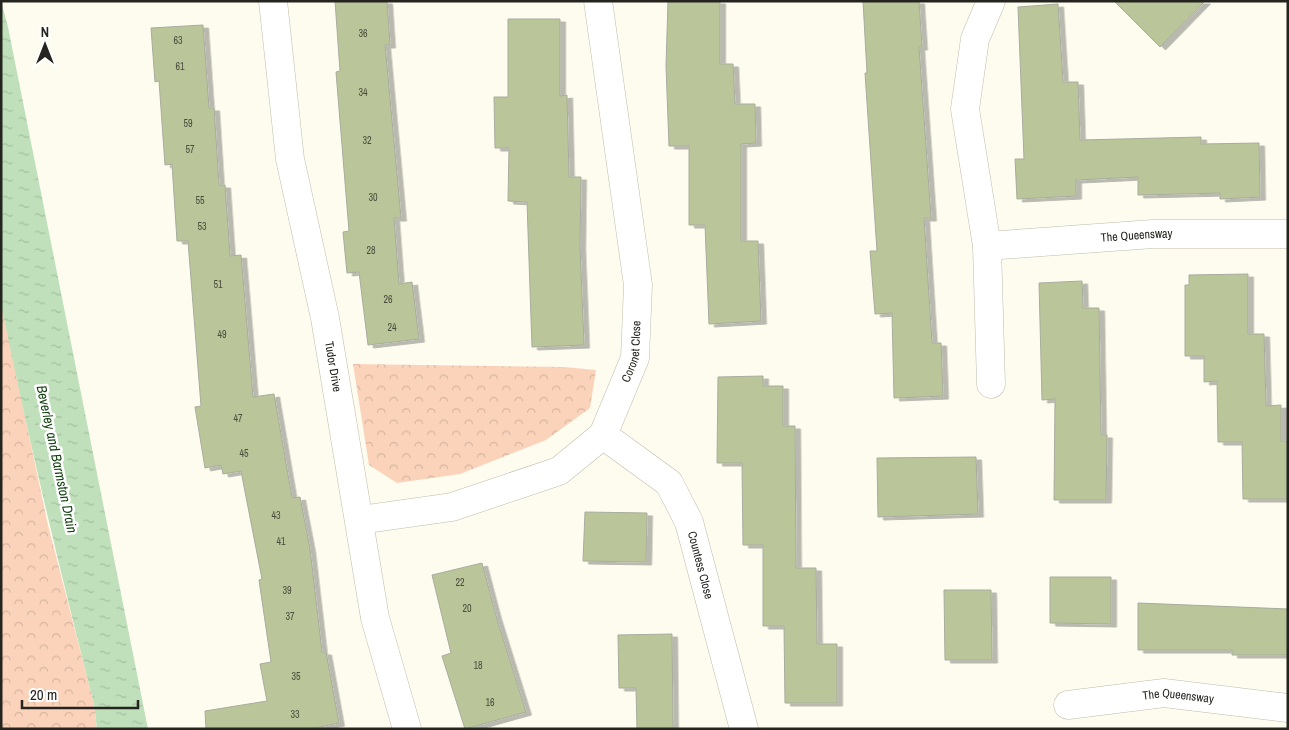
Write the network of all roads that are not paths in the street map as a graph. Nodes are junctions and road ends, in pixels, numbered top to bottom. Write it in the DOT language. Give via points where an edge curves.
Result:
graph roads {
  1 [pos="272,1"];
  2 [pos="598,1"];
  3 [pos="991,1"];
  4 [pos="1288,234"];
  5 [pos="987,246"];
  6 [pos="991,384"];
  7 [pos="603,435"];
  8 [pos="360,520"];
  9 [pos="1068,705"];
  10 [pos="1288,708"];
  11 [pos="408,729"];
  12 [pos="744,729"];
  1 -- 8 [label="street, Tudor Drive" via="290,159 325,318"];
  2 -- 7 [label="street, Coronet Close" via="638,285 635,358"];
  3 -- 5 [label="street" via="975,38 965,109"];
  4 -- 5 [label="street, The Queensway" via="1153,234"];
  5 -- 6 [label="street"];
  7 -- 8 [label="street, Coronet Close" via="559,471 452,507"];
  7 -- 12 [label="street, Countess Close" via="670,483 689,522"];
  8 -- 11 [label="street, Tudor Drive" via="375,618"];
  9 -- 10 [label="street, The Queensway" via="1164,693"];
}
